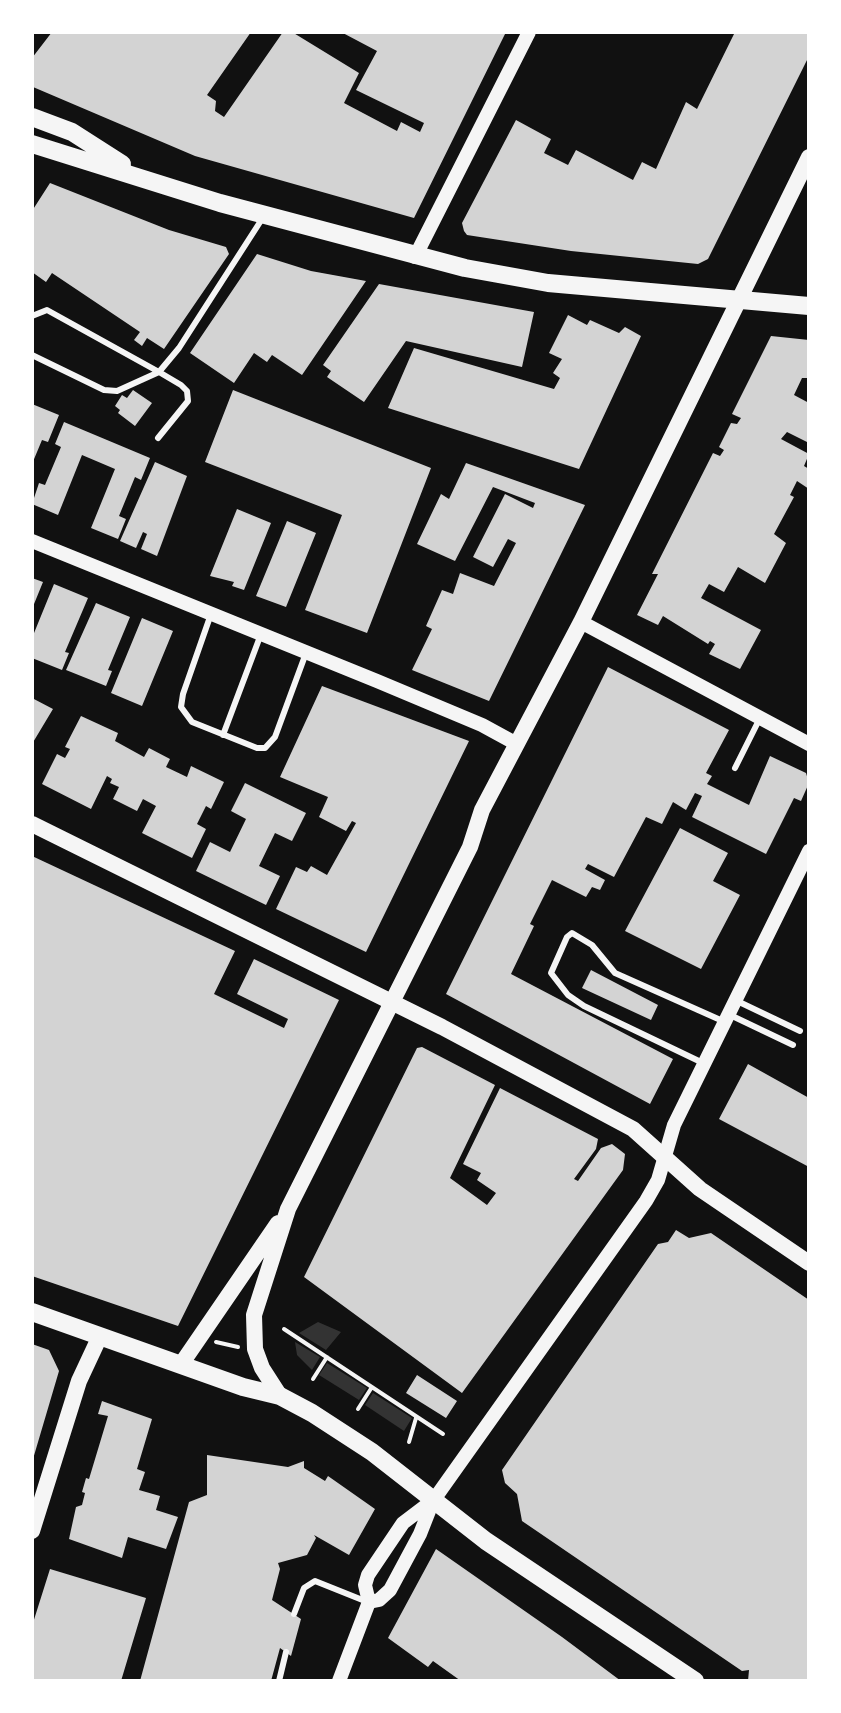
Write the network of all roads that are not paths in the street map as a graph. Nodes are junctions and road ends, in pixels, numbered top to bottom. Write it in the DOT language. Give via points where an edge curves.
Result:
graph roads {
  1 [pos="529,32"];
  2 [pos="32,117"];
  3 [pos="32,144"];
  4 [pos="809,157"];
  5 [pos="141,176"];
  6 [pos="263,216"];
  7 [pos="415,257"];
  8 [pos="738,301"];
  9 [pos="809,306"];
  10 [pos="32,316"];
  11 [pos="32,355"];
  12 [pos="159,372"];
  13 [pos="158,438"];
  14 [pos="32,541"];
  15 [pos="211,614"];
  16 [pos="581,622"];
  17 [pos="261,634"];
  18 [pos="306,653"];
  19 [pos="760,718"];
  20 [pos="223,735"];
  21 [pos="515,743"];
  22 [pos="809,744"];
  23 [pos="735,768"];
  24 [pos="32,824"];
  25 [pos="809,851"];
  26 [pos="392,1002"];
  27 [pos="729,1012"];
  28 [pos="800,1031"];
  29 [pos="793,1045"];
  30 [pos="704,1064"];
  31 [pos="665,1157"];
  32 [pos="288,1209"];
  33 [pos="809,1263"];
  34 [pos="32,1312"];
  35 [pos="100,1336"];
  36 [pos="182,1363"];
  37 [pos="280,1396"];
  38 [pos="433,1501"];
  39 [pos="32,1531"];
  40 [pos="369,1602"];
  41 [pos="294,1614"];
  42 [pos="286,1652"];
  43 [pos="279,1681"];
  44 [pos="339,1681"];
  45 [pos="695,1681"];
  1 -- 7 [label="street"];
  2 -- 5 [label="main road" via="72,132"];
  3 -- 5 [label="main road"];
  4 -- 8 [label="main road"];
  5 -- 6 [label="main road"];
  6 -- 7 [label="main road"];
  6 -- 12 [label="lane"];
  7 -- 8 [label="main road" via="548,283"];
  8 -- 9 [label="main road"];
  8 -- 16 [label="main road"];
  10 -- 12 [label="lane" via="47,310"];
  11 -- 12 [label="lane" via="104,390 117,391"];
  12 -- 13 [label="lane" via="181,385 188,401"];
  14 -- 15 [label="street"];
  15 -- 17 [label="street"];
  15 -- 20 [label="lane" via="181,707 192,722"];
  16 -- 19 [label="street"];
  16 -- 21 [label="main road"];
  17 -- 18 [label="street"];
  17 -- 20 [label="lane"];
  18 -- 20 [label="lane" via="271,744 257,748"];
  18 -- 21 [label="street"];
  19 -- 22 [label="street"];
  19 -- 23 [label="lane"];
  21 -- 26 [label="main road"];
  24 -- 26 [label="main road"];
  25 -- 27 [label="street"];
  26 -- 31 [label="main road" via="633,1129"];
  26 -- 32 [label="main road"];
  27 -- 28 [label="lane"];
  27 -- 29 [label="lane"];
  27 -- 30 [label="street"];
  27 -- 30 [label="lane" via="615,973 592,945 572,933 567,937 551,973 568,995"];
  30 -- 31 [label="street" via="674,1125"];
  31 -- 33 [label="main road" via="700,1189"];
  31 -- 38 [label="street" via="646,1201"];
  32 -- 36 [label="main road"];
  32 -- 37 [label="main road" via="254,1315 255,1349"];
  34 -- 35 [label="main road"];
  35 -- 36 [label="main road"];
  35 -- 39 [label="main road" via="79,1381"];
  36 -- 37 [label="main road"];
  37 -- 38 [label="main road" via="372,1452"];
  38 -- 40 [label="street" via="390,1590"];
  38 -- 40 [label="street" via="403,1523 368,1575"];
  38 -- 45 [label="main road"];
  40 -- 41 [label="lane" via="315,1581 304,1588"];
  40 -- 44 [label="street"];
  42 -- 43 [label="lane"];
}
